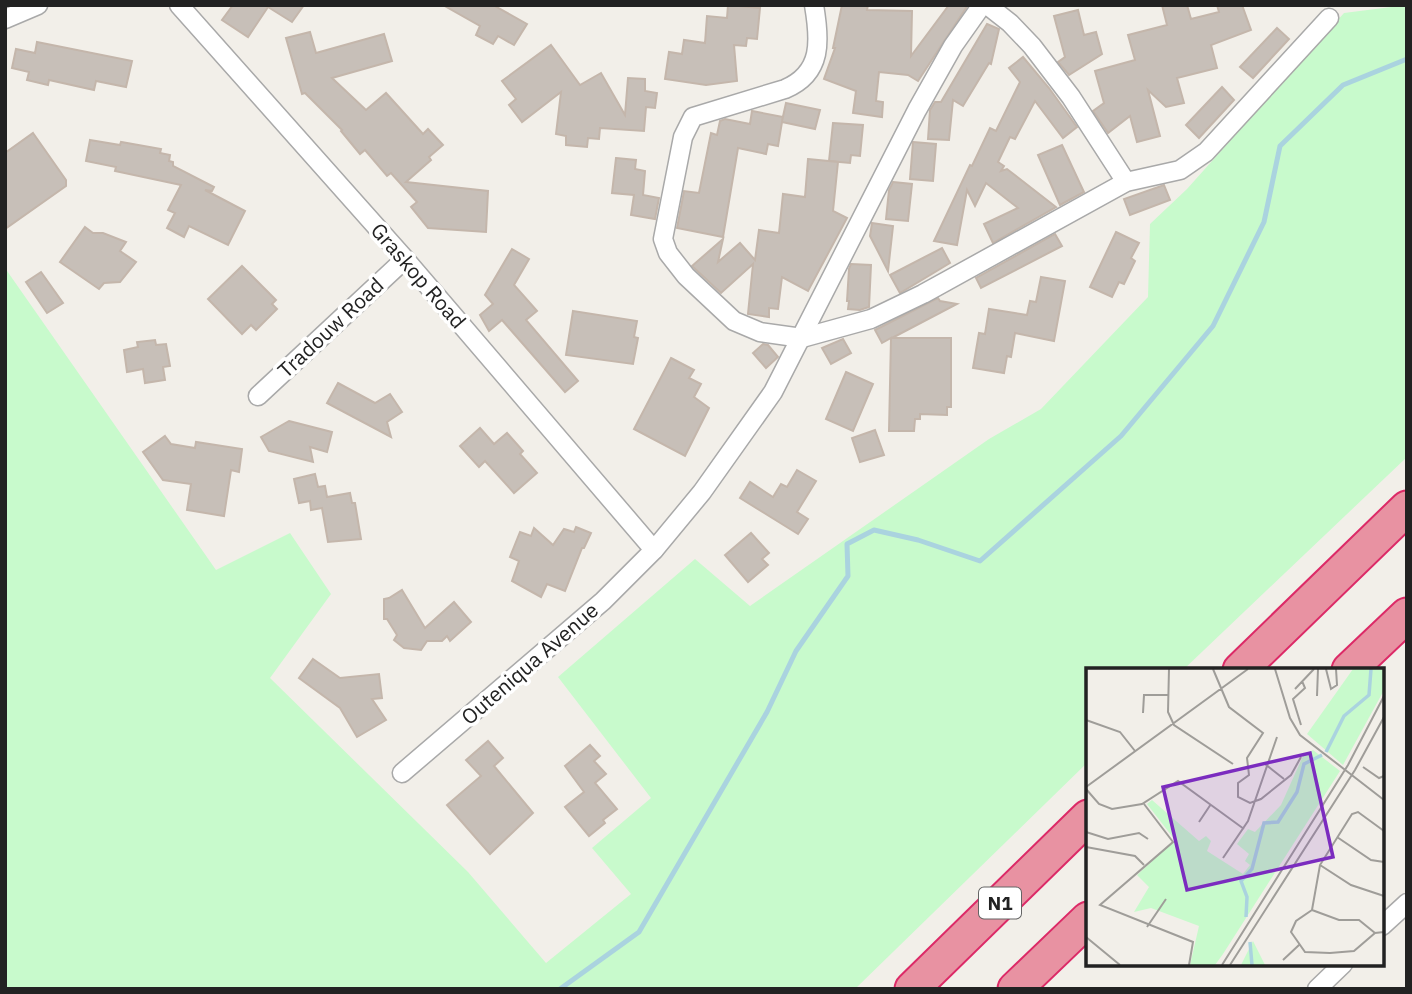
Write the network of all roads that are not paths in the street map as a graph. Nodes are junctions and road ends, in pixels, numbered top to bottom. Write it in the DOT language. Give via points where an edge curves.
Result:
graph roads {
  1 [pos="38,5"];
  2 [pos="179,5"];
  3 [pos="814,5"];
  4 [pos="984,5"];
  5 [pos="1329,18"];
  6 [pos="5,19"];
  7 [pos="1126,182"];
  8 [pos="404,259"];
  9 [pos="802,338"];
  10 [pos="258,396"];
  11 [pos="1407,508"];
  12 [pos="654,550"];
  13 [pos="1407,615"];
  14 [pos="1242,668"];
  15 [pos="1351,668"];
  16 [pos="402,773"];
  17 [pos="1086,819"];
  18 [pos="1407,902"];
  19 [pos="1086,921"];
  20 [pos="1384,924"];
  21 [pos="1340,966"];
  22 [pos="912,989"];
  23 [pos="1015,989"];
  24 [pos="1317,989"];
  1 -- 6 [label="street"];
  2 -- 8 [label="street, Graskop Road"];
  3 -- 9 [label="street" via="818,41 809,74 785,89 693,117 683,138 663,239 686,276 734,321 760,332"];
  4 -- 7 [label="street" via="1032,46"];
  4 -- 9 [label="street, Outeniqua Avenue" via="953,46 917,110"];
  5 -- 7 [label="street" via="1206,152 1180,170"];
  7 -- 9 [label="street" via="923,294 871,319"];
  8 -- 10 [label="street, Tradouw Road"];
  8 -- 12 [label="street, Graskop Road"];
  9 -- 12 [label="street, Outeniqua Avenue" via="773,392"];
  11 -- 14 [label="highway"];
  12 -- 16 [label="street, Outeniqua Avenue" via="603,601"];
  13 -- 15 [label="highway"];
  17 -- 22 [label="highway, N1"];
  18 -- 20 [label="street"];
  19 -- 23 [label="highway"];
  21 -- 24 [label="street"];
}
